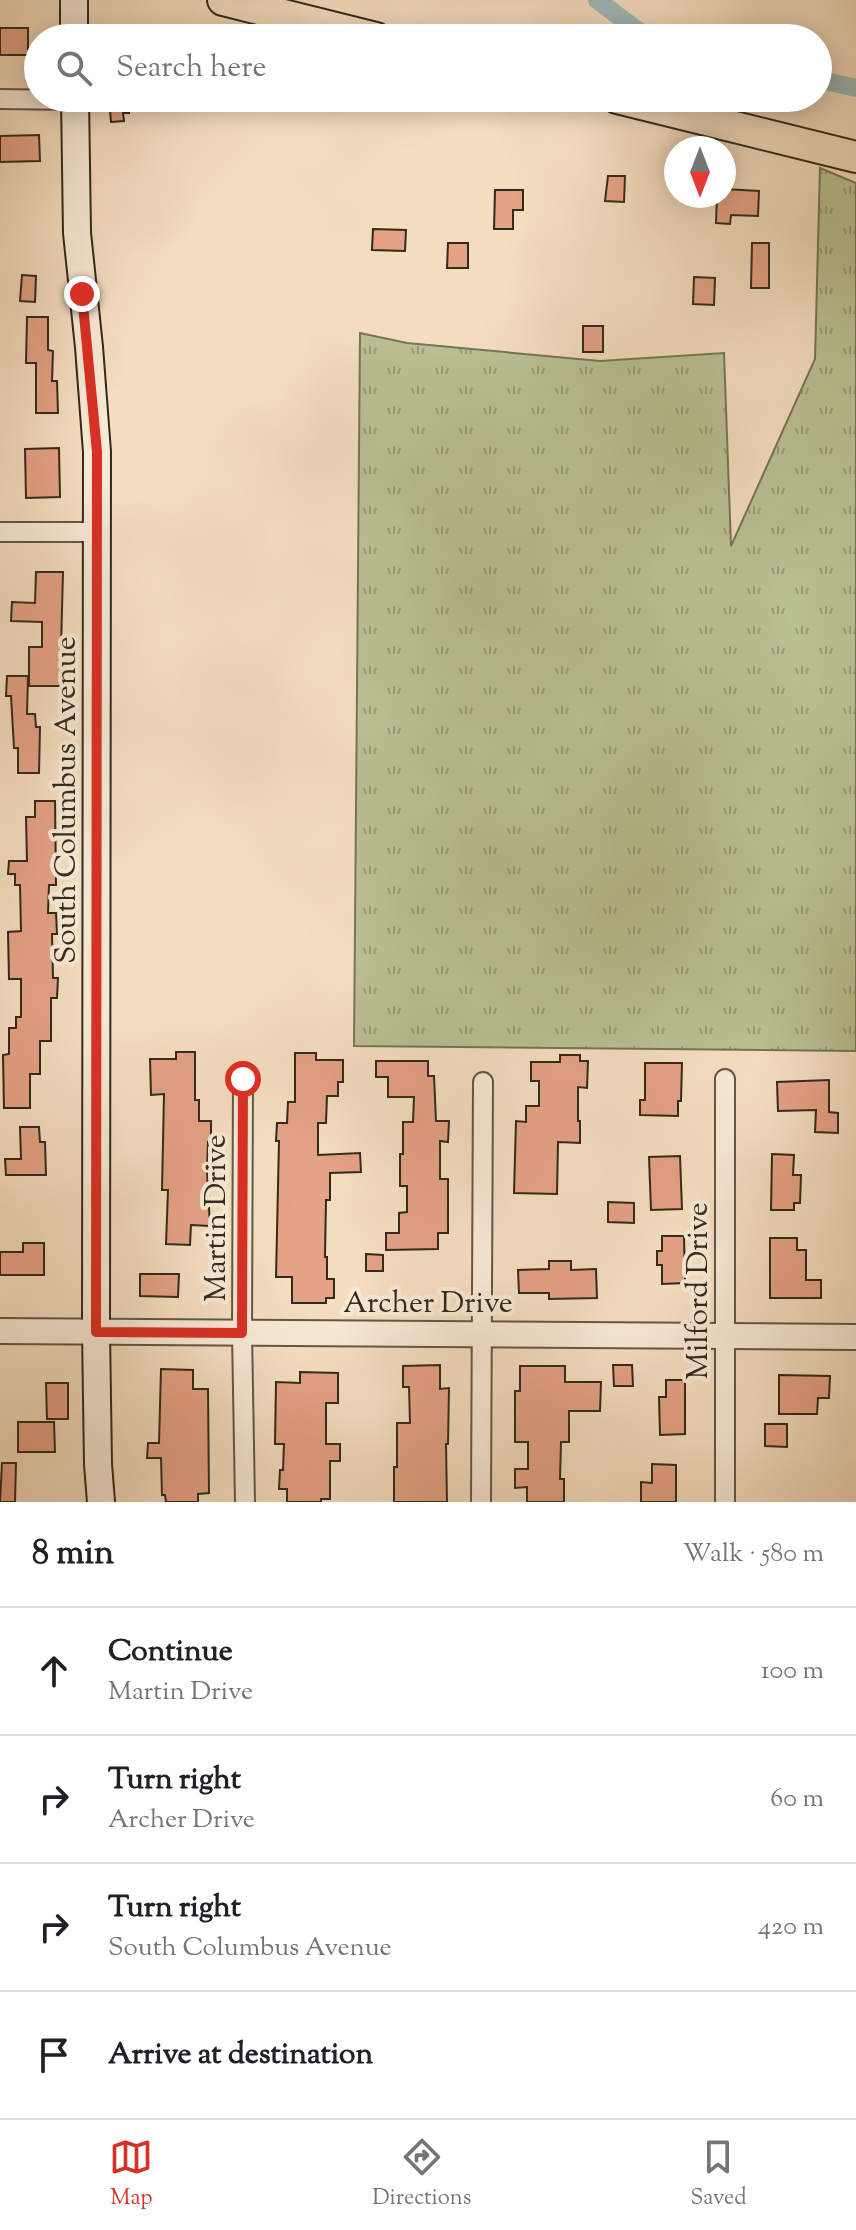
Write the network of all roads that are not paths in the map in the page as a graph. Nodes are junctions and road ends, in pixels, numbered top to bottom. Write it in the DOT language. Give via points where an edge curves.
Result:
graph roads {
  1 [pos="74,0"];
  2 [pos="223,0"];
  3 [pos="74,24"];
  4 [pos="320,24"];
  5 [pos="0,99"];
  6 [pos="24,99"];
  7 [pos="75,112"];
  8 [pos="674,112"];
  9 [pos="856,157"];
  10 [pos="0,532"];
  11 [pos="97,532"];
  12 [pos="243,1079"];
  13 [pos="725,1079"];
  14 [pos="483,1082"];
  15 [pos="0,1331"];
  16 [pos="96,1332"];
  17 [pos="242,1333"];
  18 [pos="481,1334"];
  19 [pos="724,1337"];
  20 [pos="856,1337"];
  21 [pos="101,1502"];
  22 [pos="245,1502"];
  23 [pos="481,1502"];
  24 [pos="725,1502"];
  1 -- 3 [label="main road"];
  2 -- 4 [label="main road"];
  5 -- 6 [label="street"];
  7 -- 11 [label="main road, South Columbus Avenue" via="77,233 94,419"];
  8 -- 9 [label="main road"];
  10 -- 11 [label="street"];
  11 -- 16 [label="main road, South Columbus Avenue"];
  12 -- 17 [label="street, Martin Drive"];
  13 -- 19 [label="street, Milford Drive"];
  14 -- 18 [label="street"];
  15 -- 16 [label="street, Archer Drive"];
  16 -- 17 [label="street, Archer Drive"];
  16 -- 21 [label="main road, South Columbus Avenue"];
  17 -- 18 [label="street, Archer Drive"];
  17 -- 22 [label="street, Martin Drive"];
  18 -- 19 [label="street, Archer Drive"];
  18 -- 23 [label="street"];
  19 -- 20 [label="street, Archer Drive"];
  19 -- 24 [label="street, Milford Drive"];
}
